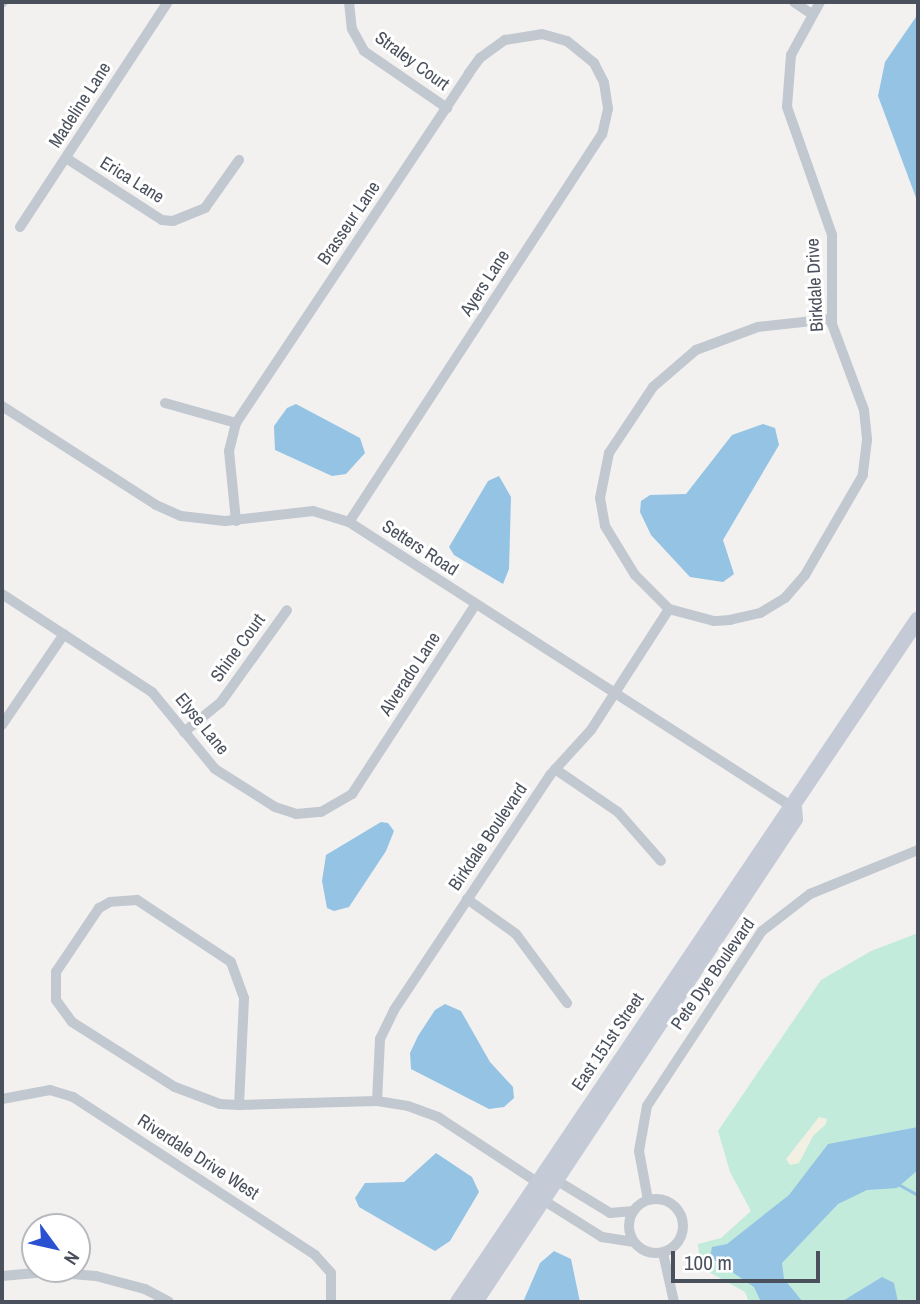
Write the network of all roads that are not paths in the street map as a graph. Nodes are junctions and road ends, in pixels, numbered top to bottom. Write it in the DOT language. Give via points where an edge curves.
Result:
graph roads {
  1 [pos="168,2"];
  2 [pos="349,2"];
  3 [pos="794,2"];
  4 [pos="820,2"];
  5 [pos="812,14"];
  6 [pos="585,54"];
  7 [pos="447,108"];
  8 [pos="66,158"];
  9 [pos="239,160"];
  10 [pos="20,227"];
  11 [pos="831,319"];
  12 [pos="165,403"];
  13 [pos="2,406"];
  14 [pos="236,423"];
  15 [pos="236,521"];
  16 [pos="349,522"];
  17 [pos="2,594"];
  18 [pos="475,605"];
  19 [pos="669,609"];
  20 [pos="287,610"];
  21 [pos="918,619"];
  22 [pos="64,634"];
  23 [pos="614,693"];
  24 [pos="2,725"];
  25 [pos="184,732"];
  26 [pos="375,762"];
  27 [pos="555,769"];
  28 [pos="794,808"];
  29 [pos="918,850"];
  30 [pos="661,861"];
  31 [pos="467,899"];
  32 [pos="567,1003"];
  33 [pos="2,1099"];
  34 [pos="377,1101"];
  35 [pos="239,1105"];
  36 [pos="556,1180"];
  37 [pos="537,1182"];
  38 [pos="543,1200"];
  39 [pos="648,1200"];
  40 [pos="633,1211"];
  41 [pos="634,1242"];
  42 [pos="663,1253"];
  43 [pos="2,1276"];
  44 [pos="169,1302"];
  45 [pos="331,1302"];
  46 [pos="458,1302"];
  47 [pos="475,1302"];
  48 [pos="674,1302"];
  1 -- 8 [label="street, Madeline Lane"];
  2 -- 7 [label="street, Straley Court" via="352,29 364,51"];
  3 -- 5 [label="street"];
  4 -- 5 [label="street, Birkdale Drive"];
  5 -- 11 [label="street, Birkdale Drive" via="791,55 787,107 831,235"];
  6 -- 7 [label="street, Brasseur Lane" via="549,35 505,40 480,58"];
  6 -- 16 [label="street, Ayers Lane" via="600,73 607,95 602,134"];
  7 -- 14 [label="street, Brasseur Lane"];
  8 -- 9 [label="street, Erica Lane" via="162,220 173,221 205,208"];
  8 -- 10 [label="street, Madeline Lane"];
  11 -- 19 [label="street, Birkdale Drive" via="866,424 866,459 848,506 806,575 772,606 746,618 722,621"];
  11 -- 19 [label="street" via="747,329 696,350 653,387 609,453 600,498 605,526 635,575"];
  12 -- 14 [label="street"];
  13 -- 15 [label="street, Setters Road" via="168,511 209,522"];
  14 -- 15 [label="street, Brasseur Lane" via="229,451"];
  15 -- 16 [label="street, Setters Road" via="302,511"];
  16 -- 18 [label="street, Setters Road"];
  17 -- 22 [label="street, Elyse Lane"];
  18 -- 23 [label="street, Setters Road"];
  18 -- 26 [label="street, Alverado Lane"];
  19 -- 23 [label="street, Birkdale Boulevard"];
  20 -- 25 [label="street, Shine Court" via="221,702"];
  21 -- 28 [label="street, East 151st Street"];
  22 -- 24 [label="street"];
  22 -- 25 [label="street, Elyse Lane" via="152,692"];
  23 -- 27 [label="street, Birkdale Boulevard" via="585,737"];
  23 -- 28 [label="street, Setters Road"];
  25 -- 26 [label="street, Elyse Lane" via="215,769 275,807 296,814 321,812 343,802"];
  27 -- 30 [label="street" via="618,812"];
  27 -- 31 [label="street, Birkdale Boulevard"];
  28 -- 36 [label="street, East 151st Street" via="795,818"];
  28 -- 37 [label="street, East 151st Street" via="785,811"];
  29 -- 39 [label="street, Pete Dye Boulevard" via="796,901 751,945 647,1106 639,1151"];
  31 -- 32 [label="street" via="516,934"];
  31 -- 34 [label="street, Birkdale Boulevard" via="385,1026"];
  33 -- 45 [label="street, Riverdale Drive West" via="60,1090 316,1255 331,1273"];
  34 -- 35 [label="street"];
  34 -- 37 [label="street" via="438,1117"];
  35 -- 35 [label="street" via="202,1100 174,1087 61,1012 54,987 56,972 99,908 110,902 137,901 231,962 244,998"];
  36 -- 38 [label="street, East 151st Street"];
  36 -- 40 [label="street" via="610,1213"];
  37 -- 46 [label="street, East 151st Street"];
  38 -- 41 [label="street" via="602,1237"];
  38 -- 47 [label="street, East 151st Street"];
  39 -- 40 [label="street"];
  39 -- 42 [label="street" via="665,1200 683,1219 682,1236"];
  40 -- 41 [label="street" via="628,1227"];
  41 -- 42 [label="street" via="650,1253"];
  42 -- 48 [label="street"];
  43 -- 44 [label="street" via="47,1272 96,1276 145,1289"];
}
